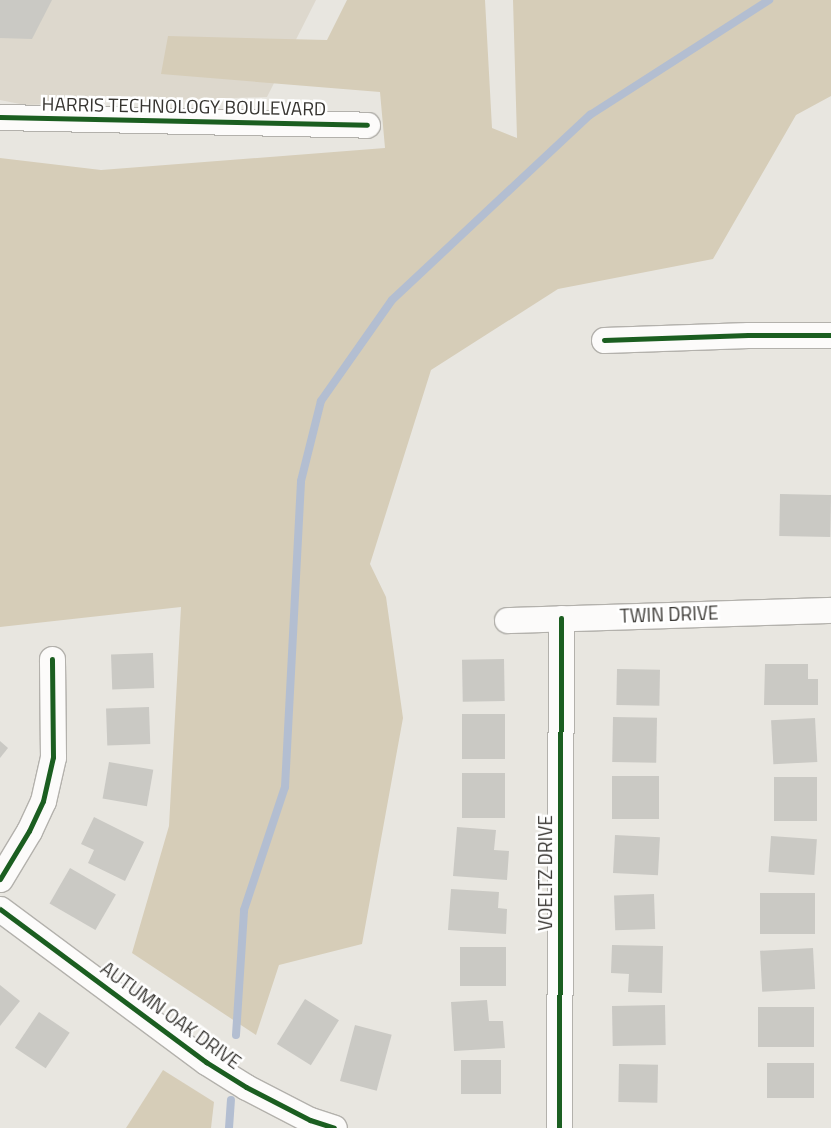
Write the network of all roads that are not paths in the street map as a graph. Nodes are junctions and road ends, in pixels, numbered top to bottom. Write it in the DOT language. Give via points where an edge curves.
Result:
graph roads {
  1 [pos="0,117"];
  2 [pos="367,125"];
  3 [pos="831,335"];
  4 [pos="604,340"];
  5 [pos="831,610"];
  6 [pos="561,618"];
  7 [pos="507,620"];
  8 [pos="52,659"];
  9 [pos="0,879"];
  10 [pos="0,909"];
  11 [pos="334,1128"];
  12 [pos="559,1128"];
  1 -- 2 [label="street, HARRIS TECHNOLOGY BOULEVARD"];
  3 -- 4 [label="street"];
  5 -- 6 [label="street, TWIN DRIVE"];
  6 -- 7 [label="street, TWIN DRIVE"];
  6 -- 12 [label="street, VOELTZ DRIVE"];
  8 -- 9 [label="street" via="53,757 45,792 29,831"];
  10 -- 11 [label="street, AUTUMN OAK DRIVE" via="206,1062 310,1120"];
}
